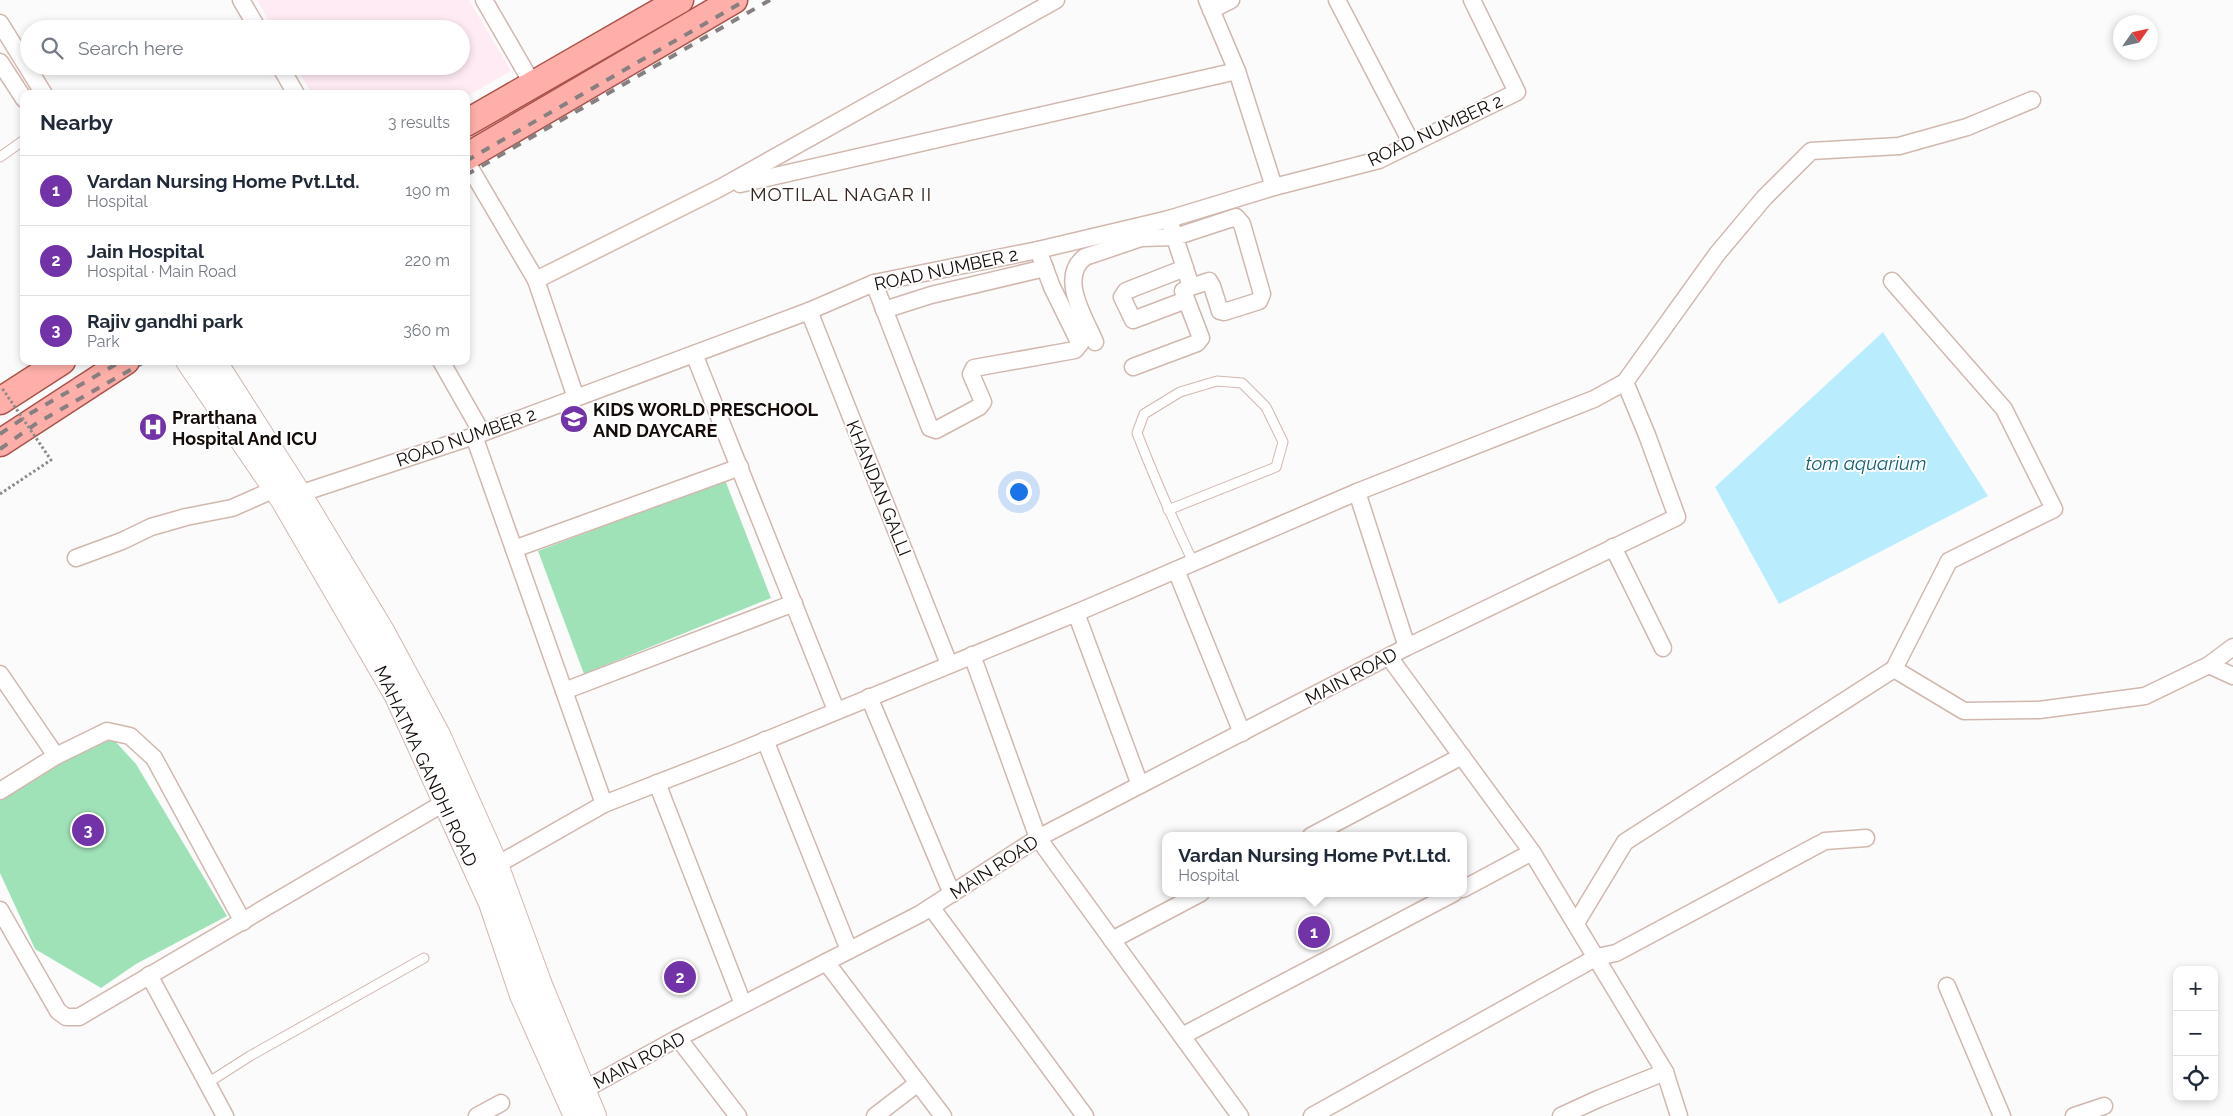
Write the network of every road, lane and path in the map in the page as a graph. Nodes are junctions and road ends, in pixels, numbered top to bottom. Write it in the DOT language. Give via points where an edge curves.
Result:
graph roads {
  1 [pos="241,0"];
  2 [pos="484,0"];
  3 [pos="680,0"];
  4 [pos="1056,0"];
  5 [pos="1231,0"];
  6 [pos="1337,0"];
  7 [pos="1472,0"];
  8 [pos="730,1"];
  9 [pos="1209,5"];
  10 [pos="253,20"];
  11 [pos="0,23"];
  12 [pos="20,55"];
  13 [pos="0,62"];
  14 [pos="1237,70"];
  15 [pos="32,75"];
  16 [pos="285,75"];
  17 [pos="532,83"];
  18 [pos="42,90"];
  19 [pos="294,90"];
  20 [pos="20,93"];
  21 [pos="2032,100"];
  22 [pos="470,121"];
  23 [pos="20,143"];
  24 [pos="1412,144"];
  25 [pos="470,155"];
  26 [pos="0,156"];
  27 [pos="470,168"];
  28 [pos="1274,187"];
  29 [pos="720,188"];
  30 [pos="1169,219"];
  31 [pos="1174,237"];
  32 [pos="1038,250"];
  33 [pos="1045,268"];
  34 [pos="1185,268"];
  35 [pos="536,280"];
  36 [pos="1892,281"];
  37 [pos="874,283"];
  38 [pos="1188,293"];
  39 [pos="884,310"];
  40 [pos="809,311"];
  41 [pos="1095,342"];
  42 [pos="694,354"];
  43 [pos="55,365"];
  44 [pos="120,365"];
  45 [pos="191,365"];
  46 [pos="216,365"];
  47 [pos="443,365"];
  48 [pos="1133,367"];
  49 [pos="1625,382"];
  50 [pos="1,394"];
  51 [pos="576,398"];
  52 [pos="478,435"];
  53 [pos="0,443"];
  54 [pos="740,467"];
  55 [pos="1357,492"];
  56 [pos="0,494"];
  57 [pos="286,494"];
  58 [pos="1168,510"];
  59 [pos="1613,547"];
  60 [pos="514,549"];
  61 [pos="76,558"];
  62 [pos="1192,562"];
  63 [pos="1176,570"];
  64 [pos="794,603"];
  65 [pos="1076,612"];
  66 [pos="1407,646"];
  67 [pos="2233,647"];
  68 [pos="1663,648"];
  69 [pos="972,655"];
  70 [pos="1389,657"];
  71 [pos="948,664"];
  72 [pos="2210,665"];
  73 [pos="1894,669"];
  74 [pos="0,674"];
  75 [pos="2233,676"];
  76 [pos="564,691"];
  77 [pos="869,697"];
  78 [pos="836,710"];
  79 [pos="1242,733"];
  80 [pos="765,740"];
  81 [pos="56,756"];
  82 [pos="1462,756"];
  83 [pos="657,784"];
  84 [pos="1140,785"];
  85 [pos="0,791"];
  86 [pos="454,798"];
  87 [pos="604,804"];
  88 [pos="1319,832"];
  89 [pos="1038,838"];
  90 [pos="1866,838"];
  91 [pos="1532,852"];
  92 [pos="487,870"];
  93 [pos="1467,886"];
  94 [pos="952,894"];
  95 [pos="1193,897"];
  96 [pos="1446,897"];
  97 [pos="931,907"];
  98 [pos="0,910"];
  99 [pos="243,922"];
  100 [pos="1576,923"];
  101 [pos="1112,940"];
  102 [pos="850,950"];
  103 [pos="1597,957"];
  104 [pos="424,958"];
  105 [pos="826,962"];
  106 [pos="149,975"];
  107 [pos="1947,986"];
  108 [pos="743,1004"];
  109 [pos="1182,1036"];
  110 [pos="678,1038"];
  111 [pos="1665,1072"];
  112 [pos="918,1083"];
  113 [pos="206,1084"];
  114 [pos="576,1102"];
  115 [pos="501,1103"];
  116 [pos="2104,1106"];
  117 [pos="225,1116"];
  118 [pos="477,1116"];
  119 [pos="594,1116"];
  120 [pos="738,1116"];
  121 [pos="874,1116"];
  122 [pos="943,1116"];
  123 [pos="1085,1116"];
  124 [pos="1240,1116"];
  125 [pos="1312,1116"];
  126 [pos="1561,1116"];
  127 [pos="1679,1116"];
  128 [pos="2002,1116"];
  129 [pos="2074,1116"];
  1 -- 10 [label="street"];
  2 -- 17 [label="street"];
  3 -- 17 [label="main road"];
  4 -- 29 [label="street"];
  5 -- 9 [label="street"];
  6 -- 24 [label="street"];
  7 -- 24 [label="street, ROAD NUMBER 2" via="1517,92"];
  8 -- 25 [label="main road"];
  9 -- 14 [label="street"];
  11 -- 12 [label="street"];
  13 -- 20 [label="street"];
  14 -- 28 [label="street"];
  14 -- 29 [label="street"];
  15 -- 18 [label="street"];
  16 -- 19 [label="street"];
  17 -- 22 [label="main road"];
  21 -- 49 [label="street" via="1967,126 1899,146 1811,151 1764,198 1717,254"];
  23 -- 26 [label="lane"];
  24 -- 28 [label="street, ROAD NUMBER 2" via="1379,160"];
  27 -- 35 [label="street"];
  28 -- 30 [label="street, ROAD NUMBER 2"];
  29 -- 35 [label="street"];
  30 -- 31 [label="street"];
  30 -- 32 [label="street, ROAD NUMBER 2"];
  31 -- 34 [label="street"];
  31 -- 38 [label="street" via="1236,217 1242,224 1262,294 1259,301 1224,312 1220,311 1208,281"];
  31 -- 41 [label="street" via="1141,238 1085,256 1078,262 1073,273 1074,293"];
  32 -- 33 [label="street"];
  32 -- 37 [label="street, ROAD NUMBER 2"];
  33 -- 39 [label="street" via="931,295"];
  33 -- 39 [label="street" via="1080,344 1075,350 974,368 972,374 983,402 979,408 936,430 930,428"];
  34 -- 38 [label="street"];
  34 -- 38 [label="street" via="1126,291 1122,297 1133,320"];
  35 -- 51 [label="street"];
  36 -- 73 [label="street" via="2004,409 2054,508 1949,561"];
  37 -- 39 [label="street"];
  37 -- 40 [label="street, ROAD NUMBER 2"];
  38 -- 48 [label="street" via="1201,338 1197,343"];
  40 -- 42 [label="street, ROAD NUMBER 2"];
  40 -- 71 [label="street, KHANDAN GALLI"];
  42 -- 51 [label="street, ROAD NUMBER 2"];
  42 -- 54 [label="street"];
  43 -- 50 [label="main road"];
  44 -- 53 [label="main road"];
  45 -- 57 [label="main road, MAHATMA GANDHI ROAD"];
  46 -- 57 [label="main road, MAHATMA GANDHI ROAD"];
  47 -- 52 [label="street"];
  49 -- 55 [label="street" via="1594,399"];
  49 -- 59 [label="street, MAIN ROAD" via="1677,517"];
  50 -- 56 [label="path, bridge" via="51,460"];
  51 -- 52 [label="street, ROAD NUMBER 2"];
  52 -- 57 [label="street, ROAD NUMBER 2"];
  52 -- 60 [label="street"];
  54 -- 60 [label="street"];
  54 -- 64 [label="street"];
  55 -- 62 [label="street"];
  55 -- 66 [label="street"];
  57 -- 61 [label="street, ROAD NUMBER 2" via="186,517"];
  57 -- 86 [label="main road, MAHATMA GANDHI ROAD" via="382,631 438,735"];
  58 -- 58 [label="lane" via="1137,433 1144,414 1180,392 1216,381 1242,383 1266,407 1283,442 1276,467"];
  58 -- 62 [label="lane"];
  59 -- 66 [label="street, MAIN ROAD"];
  59 -- 68 [label="street"];
  60 -- 76 [label="street"];
  62 -- 63 [label="street"];
  63 -- 65 [label="street"];
  63 -- 79 [label="street"];
  64 -- 76 [label="street"];
  64 -- 78 [label="street"];
  65 -- 69 [label="street"];
  65 -- 84 [label="street"];
  66 -- 70 [label="street, MAIN ROAD"];
  67 -- 72 [label="street"];
  69 -- 71 [label="street"];
  69 -- 89 [label="street"];
  70 -- 79 [label="street, MAIN ROAD"];
  70 -- 82 [label="street"];
  71 -- 77 [label="street"];
  72 -- 73 [label="street" via="2145,696 2040,710 1983,711 1964,711"];
  72 -- 75 [label="street"];
  73 -- 100 [label="street" via="1625,842"];
  74 -- 81 [label="street"];
  76 -- 87 [label="street"];
  77 -- 78 [label="street"];
  77 -- 94 [label="street"];
  78 -- 80 [label="street"];
  79 -- 84 [label="street, MAIN ROAD"];
  80 -- 83 [label="street"];
  80 -- 102 [label="street"];
  81 -- 85 [label="street"];
  81 -- 99 [label="street" via="107,731 130,736 142,745 154,758"];
  82 -- 88 [label="street"];
  82 -- 91 [label="street"];
  83 -- 87 [label="street"];
  83 -- 108 [label="street"];
  84 -- 89 [label="street, MAIN ROAD"];
  86 -- 92 [label="main road, MAHATMA GANDHI ROAD"];
  86 -- 99 [label="street"];
  87 -- 92 [label="street"];
  89 -- 94 [label="street, MAIN ROAD"];
  89 -- 101 [label="street"];
  90 -- 103 [label="street" via="1825,841 1616,953"];
  91 -- 93 [label="street"];
  91 -- 100 [label="street"];
  92 -- 114 [label="main road, MAHATMA GANDHI ROAD" via="490,903 522,995"];
  94 -- 97 [label="street, MAIN ROAD"];
  95 -- 101 [label="street"];
  96 -- 109 [label="street"];
  97 -- 102 [label="street, MAIN ROAD"];
  97 -- 123 [label="street"];
  98 -- 106 [label="street" via="58,1011 66,1017 79,1016"];
  99 -- 106 [label="street"];
  100 -- 103 [label="street"];
  101 -- 109 [label="street"];
  102 -- 105 [label="street, MAIN ROAD"];
  103 -- 111 [label="street"];
  103 -- 125 [label="street"];
  104 -- 113 [label="lane"];
  105 -- 108 [label="street, MAIN ROAD"];
  105 -- 112 [label="street"];
  106 -- 113 [label="street"];
  107 -- 128 [label="street"];
  108 -- 110 [label="street, MAIN ROAD"];
  109 -- 124 [label="street"];
  110 -- 114 [label="street, MAIN ROAD"];
  110 -- 120 [label="street"];
  111 -- 126 [label="street"];
  111 -- 127 [label="street"];
  112 -- 121 [label="street"];
  112 -- 122 [label="street"];
  113 -- 117 [label="street"];
  114 -- 119 [label="main road, MAHATMA GANDHI ROAD"];
  115 -- 118 [label="street"];
  116 -- 129 [label="street"];
}
